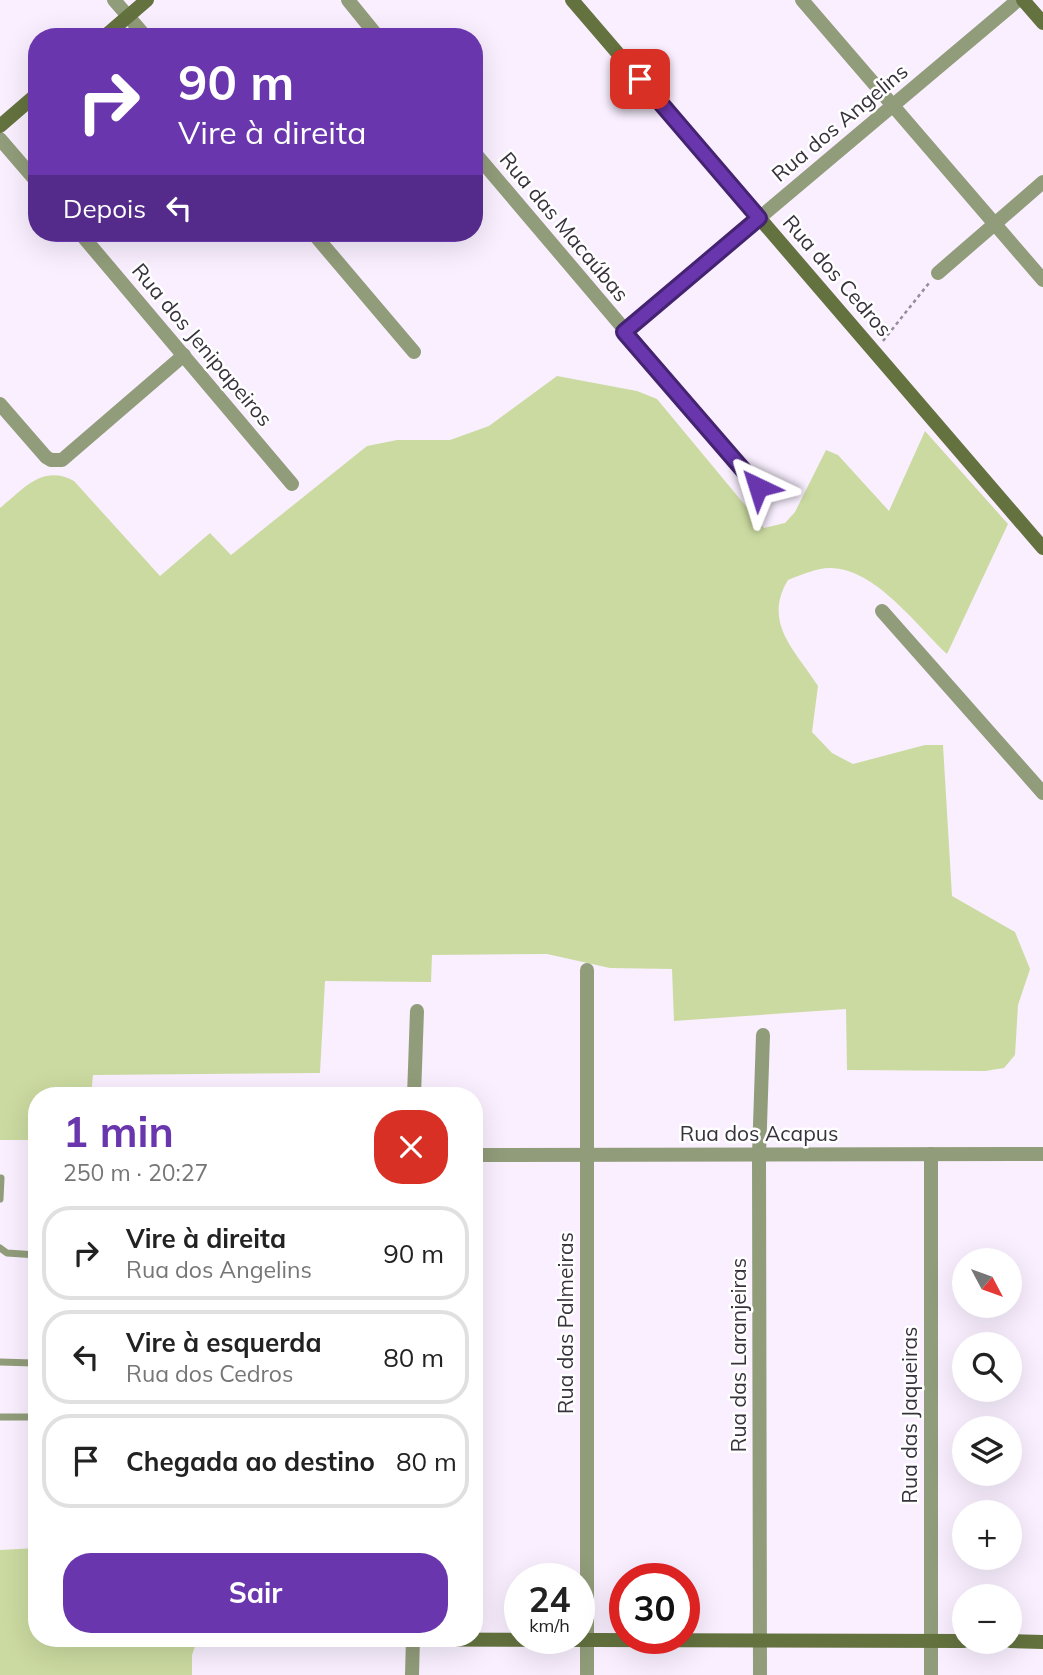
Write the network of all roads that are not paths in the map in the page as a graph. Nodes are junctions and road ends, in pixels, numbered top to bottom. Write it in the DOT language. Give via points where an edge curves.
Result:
graph roads {
  1 [pos="114,0"];
  2 [pos="147,0"];
  3 [pos="348,0"];
  4 [pos="572,0"];
  5 [pos="802,0"];
  6 [pos="1021,0"];
  7 [pos="128,16"];
  8 [pos="1043,23"];
  9 [pos="114,28"];
  10 [pos="138,28"];
  11 [pos="371,28"];
  12 [pos="28,102"];
  13 [pos="894,105"];
  14 [pos="0,126"];
  15 [pos="0,139"];
  16 [pos="483,163"];
  17 [pos="28,172"];
  18 [pos="1043,182"];
  19 [pos="759,218"];
  20 [pos="995,223"];
  21 [pos="88,242"];
  22 [pos="321,242"];
  23 [pos="938,273"];
  24 [pos="1043,280"];
  25 [pos="624,332"];
  26 [pos="414,352"];
  27 [pos="184,355"];
  28 [pos="0,404"];
  29 [pos="292,484"];
  30 [pos="758,487"];
  31 [pos="1043,548"];
  32 [pos="882,611"];
  33 [pos="1043,793"];
  34 [pos="587,970"];
  35 [pos="417,1011"];
  36 [pos="763,1035"];
  37 [pos="414,1087"];
  38 [pos="759,1154"];
  39 [pos="930,1154"];
  40 [pos="1043,1154"];
  41 [pos="483,1155"];
  42 [pos="586,1155"];
  43 [pos="1,1178"];
  44 [pos="0,1199"];
  45 [pos="0,1248"];
  46 [pos="28,1254"];
  47 [pos="0,1362"];
  48 [pos="28,1363"];
  49 [pos="28,1417"];
  50 [pos="0,1418"];
  51 [pos="588,1563"];
  52 [pos="483,1639"];
  53 [pos="504,1640"];
  54 [pos="595,1640"];
  55 [pos="760,1641"];
  56 [pos="931,1641"];
  57 [pos="952,1641"];
  58 [pos="1022,1642"];
  59 [pos="1043,1642"];
  60 [pos="412,1647"];
  61 [pos="588,1654"];
  62 [pos="412,1675"];
  63 [pos="587,1675"];
  64 [pos="760,1675"];
  65 [pos="931,1675"];
  1 -- 7 [label="street"];
  2 -- 7 [label="street"];
  3 -- 11 [label="street"];
  4 -- 19 [label="street, Rua dos Cedros"];
  5 -- 13 [label="street"];
  6 -- 8 [label="street"];
  6 -- 13 [label="street, Rua dos Angelins"];
  7 -- 9 [label="street"];
  7 -- 10 [label="street"];
  12 -- 14 [label="street"];
  13 -- 19 [label="street, Rua dos Angelins"];
  13 -- 20 [label="street"];
  15 -- 17 [label="street"];
  16 -- 25 [label="street, Rua das Macaúbas"];
  18 -- 20 [label="street"];
  19 -- 25 [label="street, Rua dos Angelins"];
  19 -- 31 [label="street, Rua dos Cedros"];
  20 -- 23 [label="street"];
  20 -- 24 [label="street"];
  21 -- 27 [label="street, Rua dos Jenipapeiros"];
  22 -- 26 [label="street"];
  25 -- 30 [label="street, Rua das Macaúbas"];
  27 -- 28 [label="street" via="68,456 56,461 46,457"];
  27 -- 29 [label="street, Rua dos Jenipapeiros"];
  32 -- 33 [label="street"];
  34 -- 42 [label="street, Rua das Palmeiras"];
  35 -- 37 [label="street"];
  36 -- 38 [label="street, Rua das Laranjeiras"];
  38 -- 39 [label="street, Rua dos Acapus"];
  38 -- 42 [label="street, Rua dos Acapus"];
  38 -- 55 [label="street, Rua das Laranjeiras"];
  39 -- 40 [label="street, Rua dos Acapus"];
  39 -- 56 [label="street, Rua das Jaqueiras"];
  41 -- 42 [label="street, Rua dos Acapus"];
  42 -- 51 [label="street, Rua das Palmeiras"];
  43 -- 44 [label="lane"];
  45 -- 46 [label="lane"];
  47 -- 48 [label="lane"];
  49 -- 50 [label="lane"];
  52 -- 53 [label="street"];
  54 -- 55 [label="street"];
  55 -- 56 [label="street"];
  55 -- 64 [label="street, Rua das Laranjeiras"];
  56 -- 57 [label="street"];
  56 -- 65 [label="street, Rua das Jaqueiras"];
  58 -- 59 [label="street"];
  60 -- 62 [label="street"];
  61 -- 63 [label="street, Rua das Palmeiras"];
}
